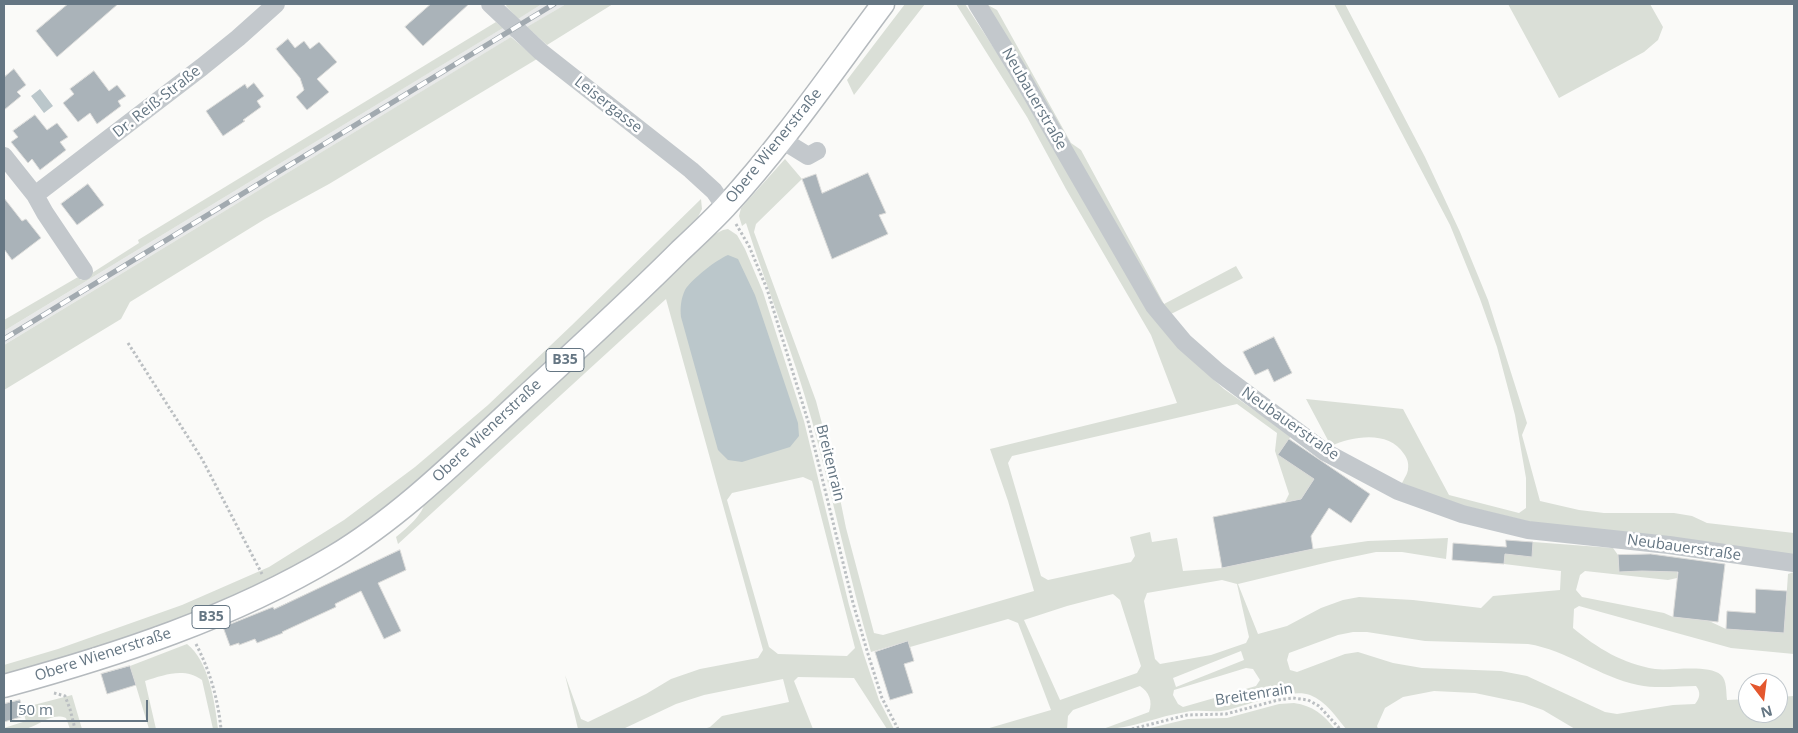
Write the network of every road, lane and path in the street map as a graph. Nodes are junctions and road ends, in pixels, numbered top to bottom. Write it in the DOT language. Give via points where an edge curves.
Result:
graph roads {
  1 [pos="276,4"];
  2 [pos="490,4"];
  3 [pos="883,4"];
  4 [pos="977,4"];
  5 [pos="782,140"];
  6 [pos="817,150"];
  7 [pos="4,156"];
  8 [pos="35,195"];
  9 [pos="725,207"];
  10 [pos="84,271"];
  11 [pos="128,343"];
  12 [pos="1794,563"];
  13 [pos="271,591"];
  14 [pos="188,627"];
  15 [pos="14,684"];
  16 [pos="75,729"];
  17 [pos="221,729"];
  18 [pos="898,729"];
  19 [pos="1132,729"];
  20 [pos="1340,729"];
  1 -- 8 [label="street, Dr. Reiß-Straße" via="202,67"];
  2 -- 9 [label="street, Leisergasse" via="541,52 691,170 714,190"];
  3 -- 5 [label="main road, Obere Wienerstraße / B35"];
  4 -- 12 [label="street, Neubauerstraße" via="1018,69 1154,306 1184,342 1218,372 1325,452 1398,491 1462,514 1528,530"];
  5 -- 6 [label="street" via="808,156"];
  5 -- 9 [label="main road, Obere Wienerstraße / B35"];
  7 -- 8 [label="street"];
  8 -- 10 [label="street"];
  9 -- 13 [label="main road, Obere Wienerstraße / B35" via="650,281 400,509 333,557"];
  9 -- 18 [label="path, Breitenrain" via="749,246 767,290 808,421 853,604 882,698"];
  11 -- 13 [label="path" via="202,459"];
  13 -- 14 [label="main road, Obere Wienerstraße / B35"];
  14 -- 15 [label="main road, Obere Wienerstraße / B35"];
  14 -- 17 [label="path" via="212,684"];
  15 -- 16 [label="path" via="39,694 65,696"];
  19 -- 20 [label="path, Breitenrain" via="1187,715 1226,714 1294,698 1319,706"];
}
